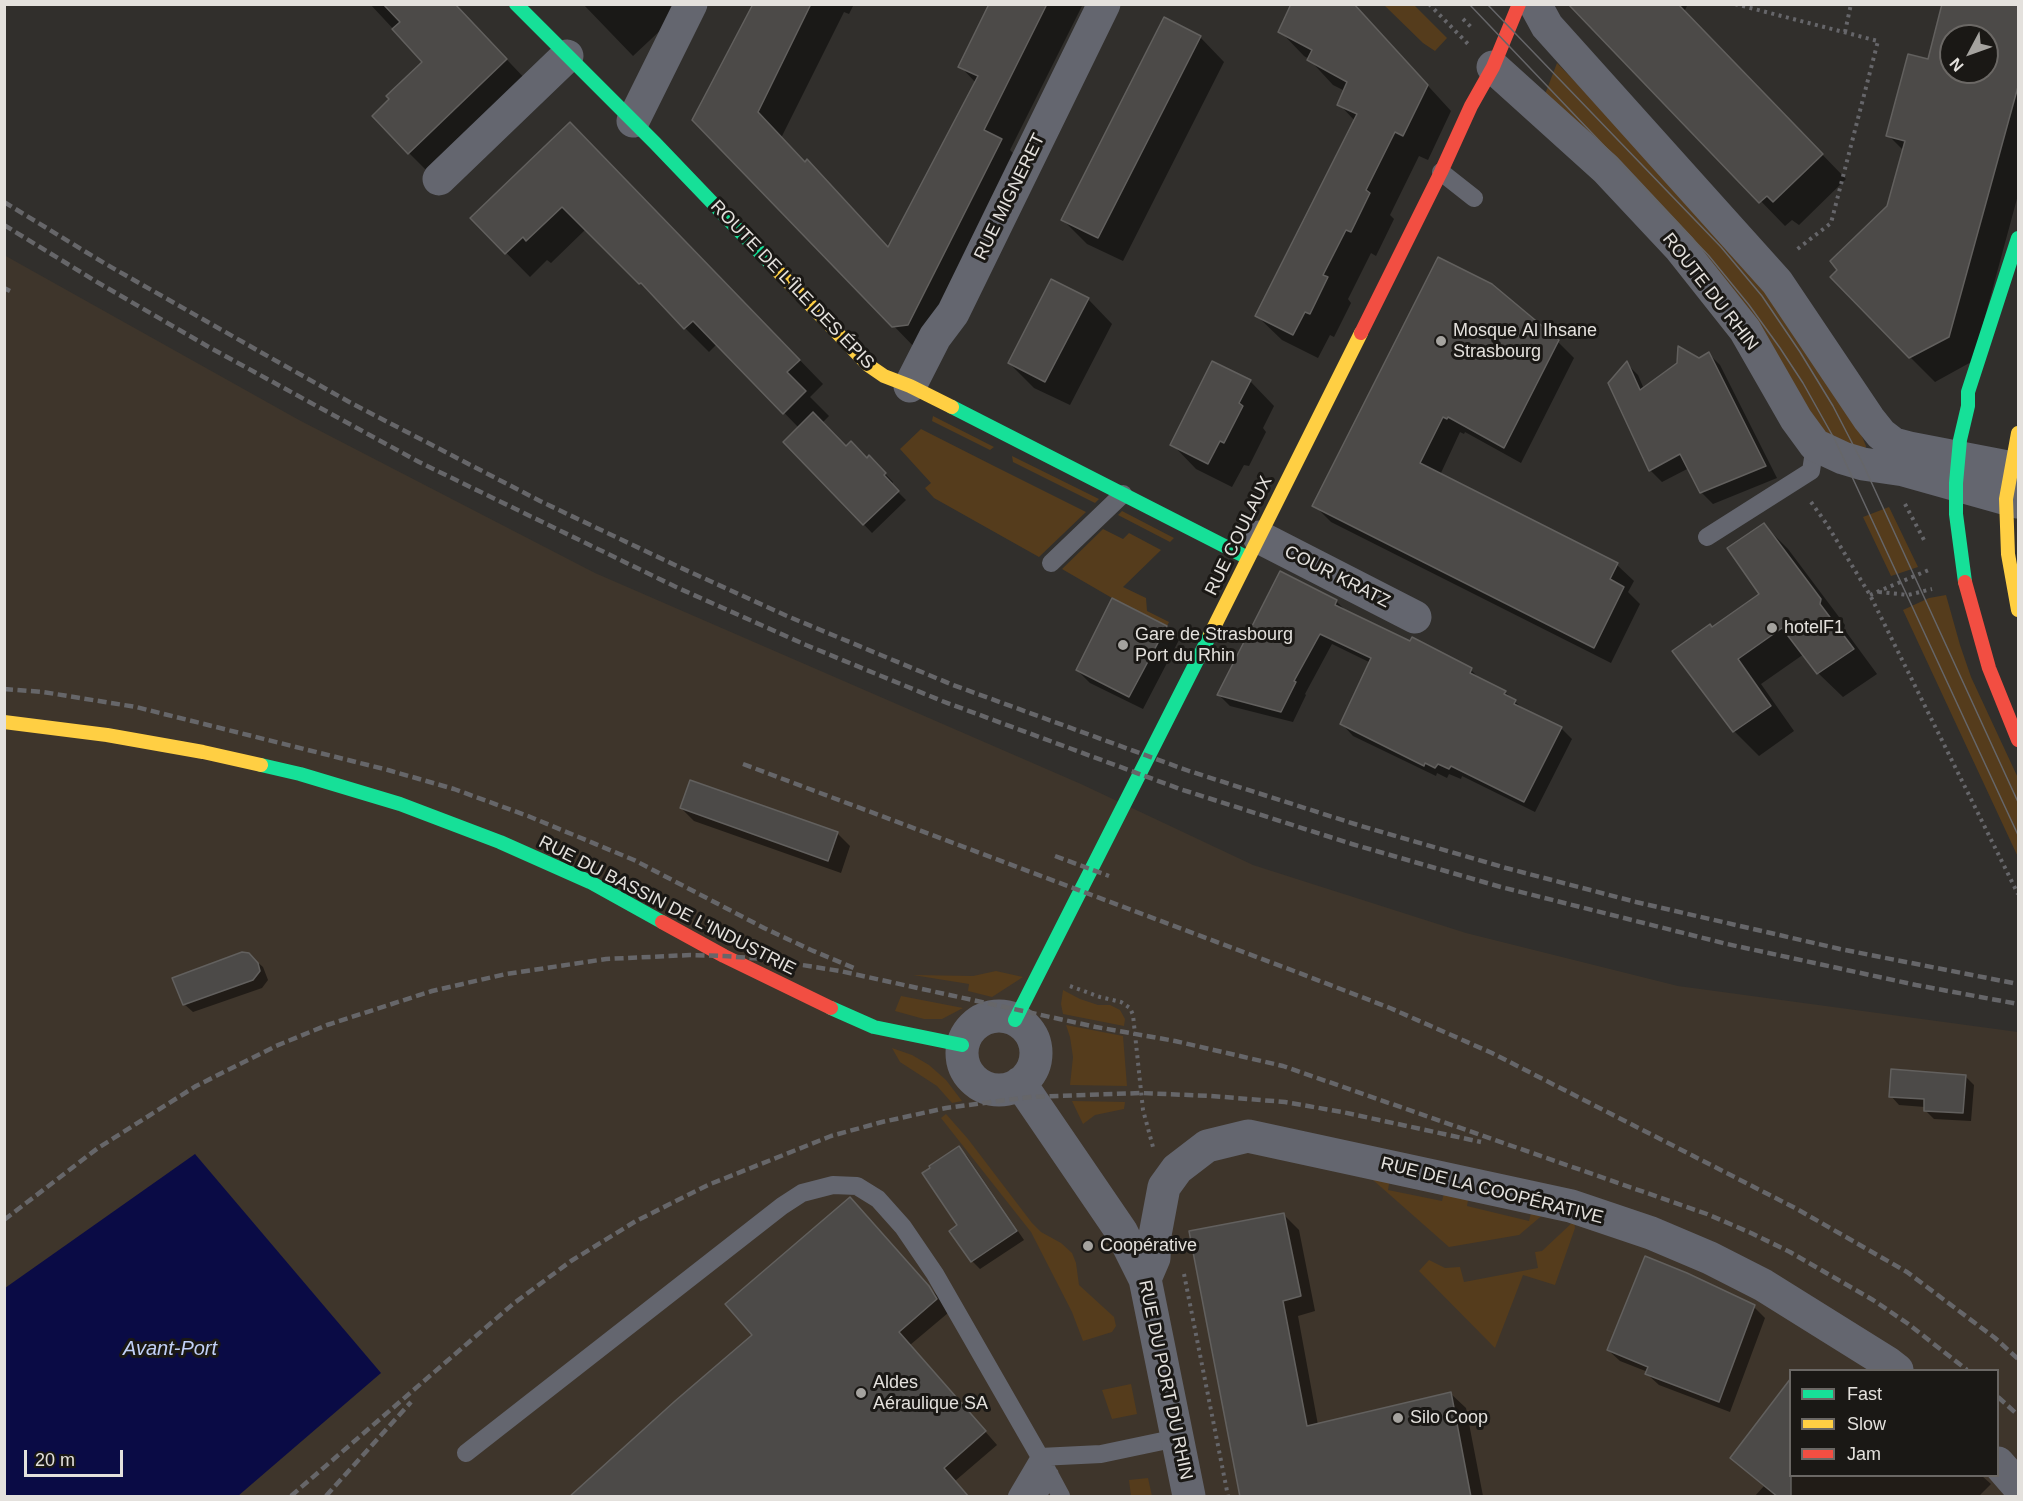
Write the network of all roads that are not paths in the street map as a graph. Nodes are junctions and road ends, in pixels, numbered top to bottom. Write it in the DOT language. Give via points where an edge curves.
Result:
graph roads {
  1 [pos="516,4"];
  2 [pos="691,4"];
  3 [pos="1104,4"];
  4 [pos="1519,4"];
  5 [pos="1535,4"];
  6 [pos="567,56"];
  7 [pos="1493,67"];
  8 [pos="633,121"];
  9 [pos="1441,172"];
  10 [pos="439,179"];
  11 [pos="1474,198"];
  12 [pos="2019,238"];
  13 [pos="910,386"];
  14 [pos="2019,433"];
  15 [pos="1815,445"];
  16 [pos="2015,468"];
  17 [pos="1957,471"];
  18 [pos="1123,494"];
  19 [pos="2012,501"];
  20 [pos="1707,537"];
  21 [pos="1253,548"];
  22 [pos="1051,563"];
  23 [pos="2019,610"];
  24 [pos="1415,617"];
  25 [pos="4,722"];
  26 [pos="2019,740"];
  27 [pos="1015,1020"];
  28 [pos="962,1045"];
  29 [pos="1020,1083"];
  30 [pos="1145,1279"];
  31 [pos="1895,1369"];
  32 [pos="1177,1438"];
  33 [pos="466,1453"];
  34 [pos="1040,1457"];
  35 [pos="1999,1464"];
  36 [pos="2019,1486"];
  37 [pos="1056,1490"];
  38 [pos="1017,1497"];
  39 [pos="1037,1497"];
  40 [pos="1189,1497"];
  1 -- 6 [label="street, ROUTE DE L'ÎLE DES ÉPIS"];
  2 -- 8 [label="street"];
  3 -- 13 [label="street, RUE MIGNERET" via="953,314 935,337"];
  4 -- 7 [label="street, RUE COULAUX"];
  5 -- 17 [label="street" via="1547,26 1777,282 1881,434 1894,444"];
  6 -- 8 [label="street, ROUTE DE L'ÎLE DES ÉPIS"];
  6 -- 10 [label="street"];
  7 -- 9 [label="street, RUE COULAUX"];
  7 -- 15 [label="street, ROUTE DU RHIN" via="1606,169 1680,248 1745,330"];
  8 -- 13 [label="street, ROUTE DE L'ÎLE DES ÉPIS" via="868,365"];
  9 -- 11 [label="lane"];
  9 -- 21 [label="street, RUE COULAUX"];
  12 -- 17 [label="street" via="1968,392"];
  13 -- 18 [label="street, ROUTE DE L'ÎLE DES ÉPIS"];
  14 -- 16 [label="street"];
  15 -- 17 [label="street" via="1863,464"];
  15 -- 20 [label="lane" via="1811,471"];
  16 -- 17 [label="street"];
  16 -- 19 [label="street"];
  17 -- 19 [label="street"];
  17 -- 26 [label="street" via="1956,514 1965,583 1989,668"];
  18 -- 21 [label="street, ROUTE DE L'ÎLE DES ÉPIS"];
  18 -- 22 [label="lane"];
  19 -- 23 [label="street" via="2008,554"];
  21 -- 24 [label="street, COUR KRATZ"];
  21 -- 27 [label="street, RUE COULAUX"];
  25 -- 28 [label="street, RUE DU BASSIN DE L'INDUSTRIE" via="202,752 300,774 400,804 590,882 775,982 874,1027"];
  27 -- 28 [label="street" via="987,1017 966,1035"];
  27 -- 29 [label="street" via="1028,1030 1036,1051 1031,1072"];
  28 -- 29 [label="street" via="963,1068 973,1081 988,1090 999,1091"];
  29 -- 30 [label="street, RUE DU PORT DU RHIN" via="1121,1231"];
  30 -- 31 [label="street, RUE DE LA COOPÉRATIVE" via="1154,1258 1164,1187 1177,1169 1207,1146 1248,1136 1571,1206 1651,1233 1763,1285"];
  30 -- 32 [label="street, RUE DU PORT DU RHIN"];
  32 -- 34 [label="lane" via="1101,1454"];
  32 -- 40 [label="street, RUE DU PORT DU RHIN"];
  33 -- 34 [label="lane" via="782,1206 802,1193 832,1185 857,1186 878,1199 903,1227"];
  34 -- 37 [label="lane"];
  34 -- 38 [label="lane"];
  35 -- 36 [label="street"];
  37 -- 39 [label="lane"];
}
